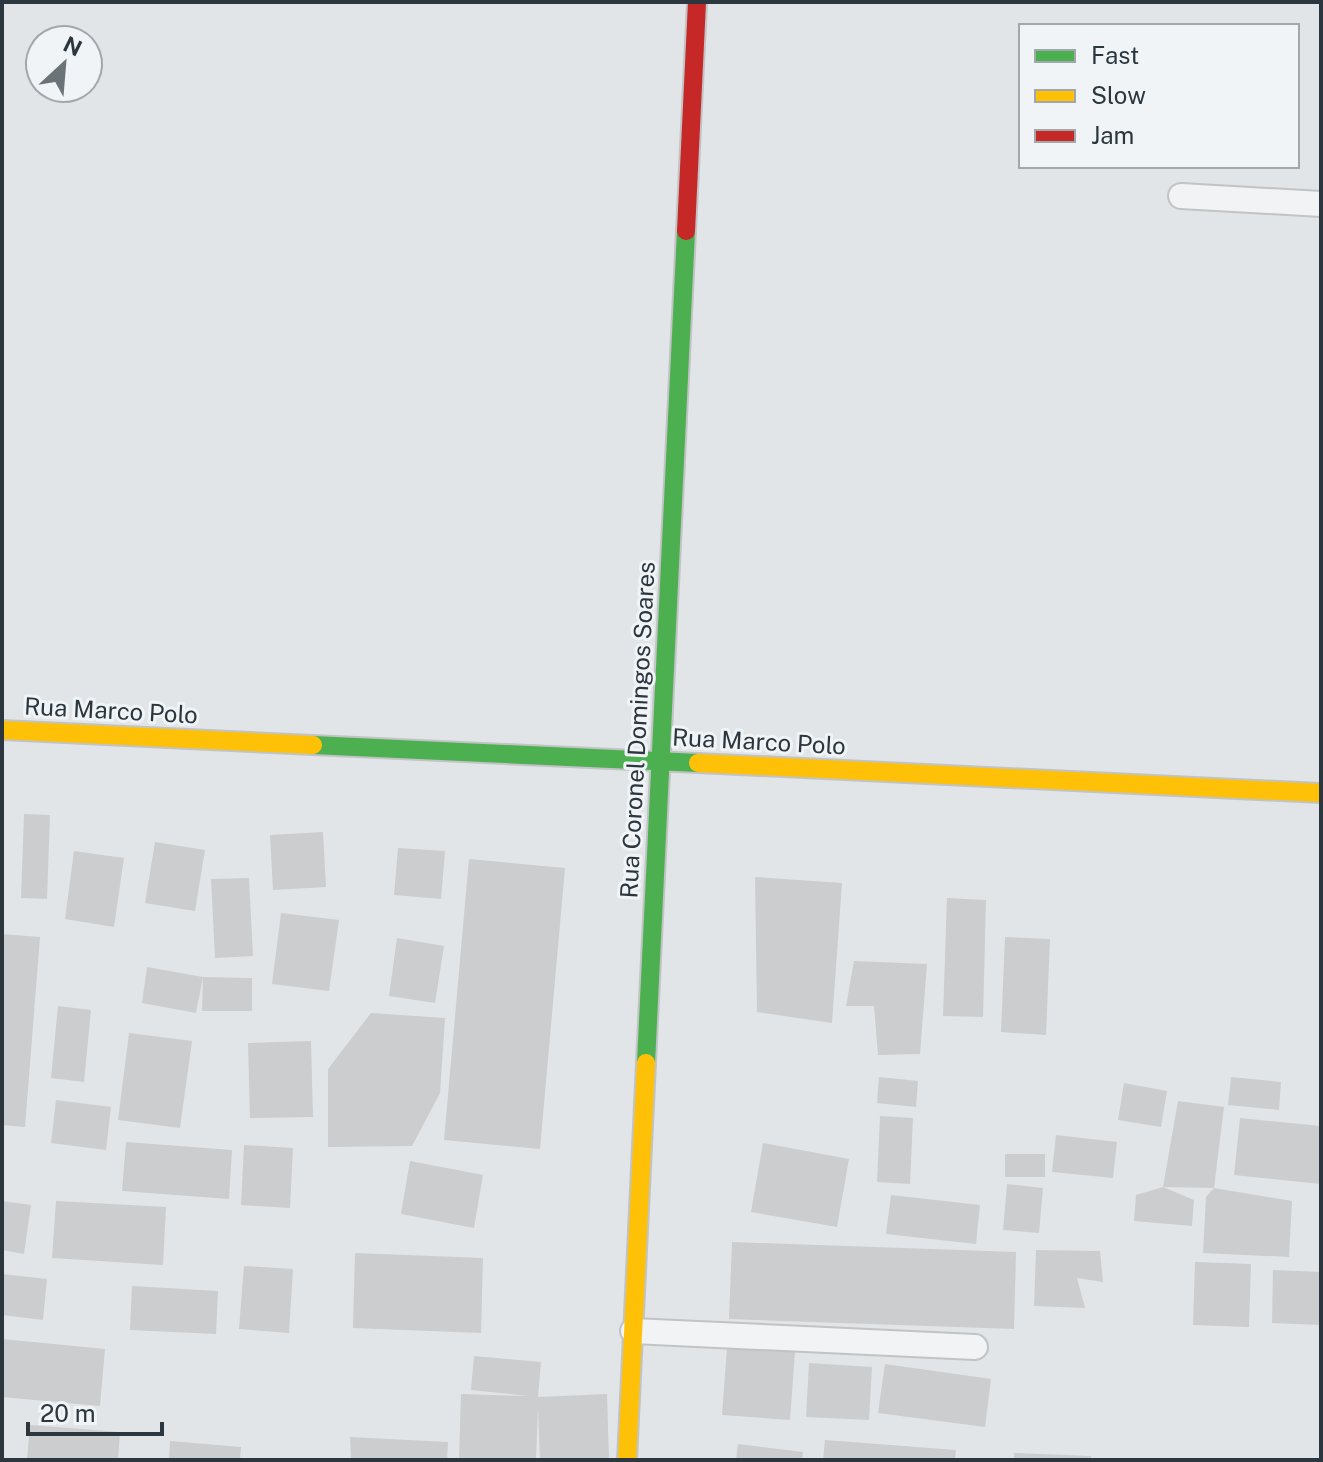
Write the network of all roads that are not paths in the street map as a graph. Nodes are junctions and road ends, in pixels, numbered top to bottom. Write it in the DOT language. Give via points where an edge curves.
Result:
graph roads {
  1 [pos="697,2"];
  2 [pos="1181,196"];
  3 [pos="1321,204"];
  4 [pos="2,730"];
  5 [pos="660,761"];
  6 [pos="1321,793"];
  7 [pos="633,1331"];
  8 [pos="975,1347"];
  9 [pos="627,1460"];
  1 -- 5 [label="street, Rua Coronel Domingos Soares"];
  2 -- 3 [label="lane"];
  4 -- 5 [label="street, Rua Marco Polo"];
  5 -- 6 [label="street, Rua Marco Polo"];
  5 -- 7 [label="street, Rua Coronel Domingos Soares"];
  7 -- 8 [label="lane"];
  7 -- 9 [label="street, Rua Coronel Domingos Soares"];
}
